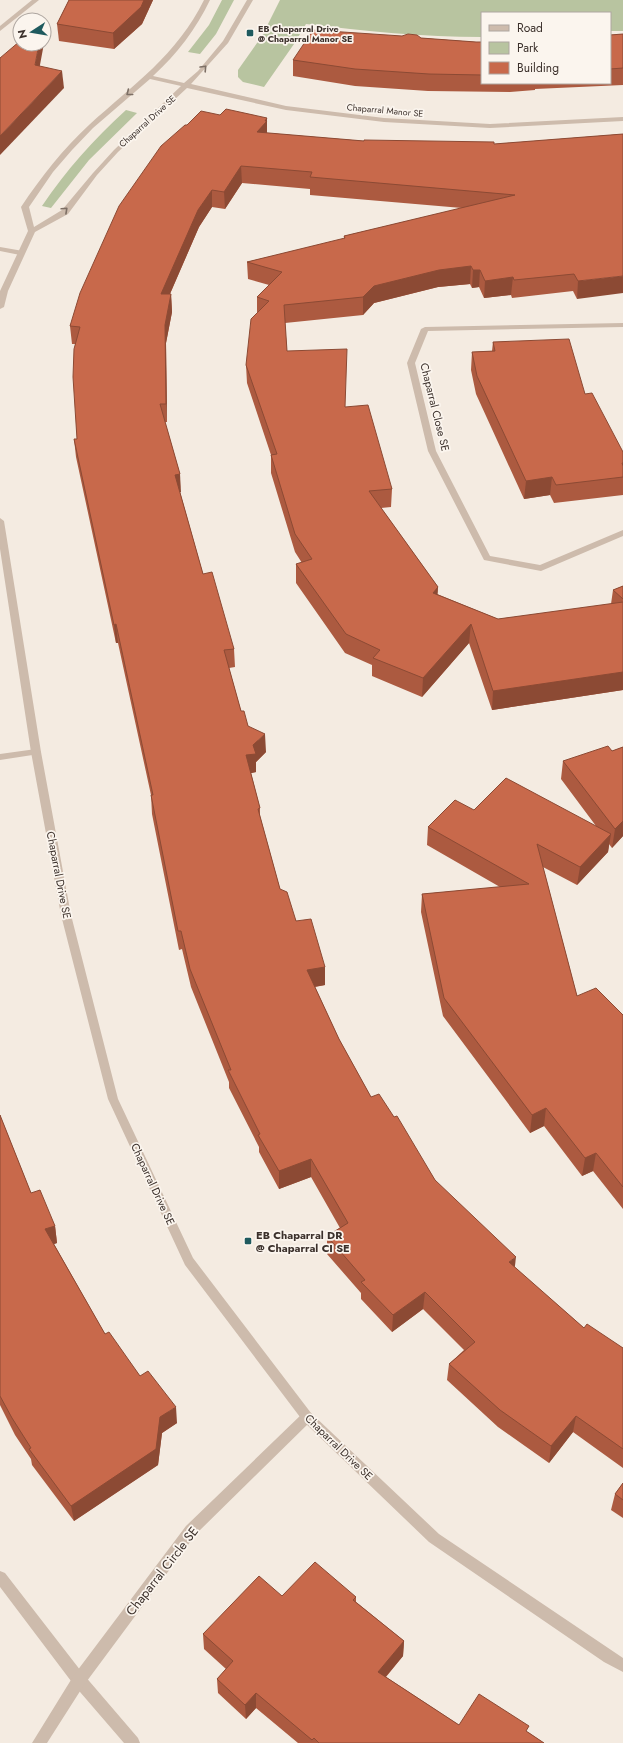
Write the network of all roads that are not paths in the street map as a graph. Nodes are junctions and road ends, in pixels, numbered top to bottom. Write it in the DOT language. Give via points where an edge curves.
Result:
graph roads {
  1 [pos="36,0"];
  2 [pos="207,0"];
  3 [pos="250,0"];
  4 [pos="0,28"];
  5 [pos="149,77"];
  6 [pos="186,86"];
  7 [pos="623,119"];
  8 [pos="32,231"];
  9 [pos="0,249"];
  10 [pos="20,253"];
  11 [pos="0,308"];
  12 [pos="623,325"];
  13 [pos="0,521"];
  14 [pos="623,533"];
  15 [pos="36,752"];
  16 [pos="0,757"];
  17 [pos="307,1417"];
  18 [pos="0,1577"];
  19 [pos="623,1665"];
  20 [pos="79,1680"];
  21 [pos="39,1743"];
  22 [pos="133,1743"];
  1 -- 4 [label="street"];
  2 -- 5 [label="street" via="180,43"];
  6 -- 3 [label="street, Chaparral Drive SE, one-way" via="226,42"];
  5 -- 6 [label="street, Chaparral Manor SE"];
  5 -- 8 [label="street, one-way" via="94,124 43,180 25,207"];
  6 -- 7 [label="street, Chaparral Manor SE" via="286,108 384,120 490,126"];
  8 -- 6 [label="street, Chaparral Drive SE, one-way" via="65,212 116,150"];
  8 -- 10 [label="street"];
  9 -- 10 [label="street"];
  10 -- 11 [label="street" via="4,291"];
  12 -- 14 [label="street, Chaparral Close SE" via="425,329 411,363 432,451 487,558 541,568"];
  13 -- 15 [label="street, Chaparral Drive SE"];
  15 -- 16 [label="street"];
  15 -- 17 [label="street, Chaparral Drive SE" via="66,915 114,1099 189,1261"];
  17 -- 19 [label="street, Chaparral Drive SE" via="434,1538"];
  17 -- 20 [label="street, Chaparral Circle SE" via="192,1530"];
  18 -- 20 [label="street"];
  20 -- 21 [label="street, Chaparral Circle SE"];
  20 -- 22 [label="street"];
}
